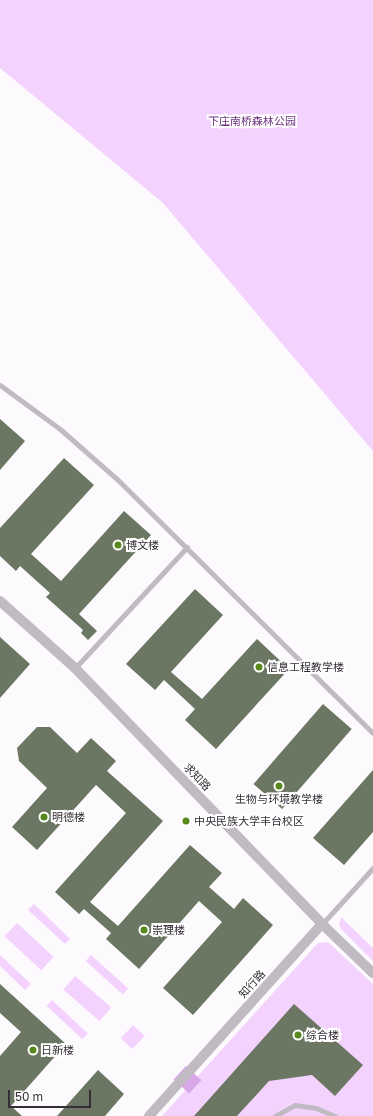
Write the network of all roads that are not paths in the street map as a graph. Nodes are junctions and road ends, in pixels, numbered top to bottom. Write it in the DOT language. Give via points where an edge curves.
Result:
graph roads {
  1 [pos="0,385"];
  2 [pos="187,547"];
  3 [pos="0,601"];
  4 [pos="75,668"];
  5 [pos="373,733"];
  6 [pos="373,868"];
  7 [pos="322,924"];
  8 [pos="373,973"];
  9 [pos="150,1116"];
  10 [pos="275,1116"];
  11 [pos="334,1116"];
  1 -- 2 [label="lane" via="48,420 101,464"];
  2 -- 4 [label="lane"];
  2 -- 5 [label="lane"];
  3 -- 4 [label="street, 求知路"];
  4 -- 7 [label="street, 求知路"];
  6 -- 7 [label="lane, 知行路"];
  7 -- 8 [label="street, 求知路"];
  7 -- 9 [label="street, 知行路"];
  10 -- 11 [label="lane" via="295,1105 316,1108"];
}
